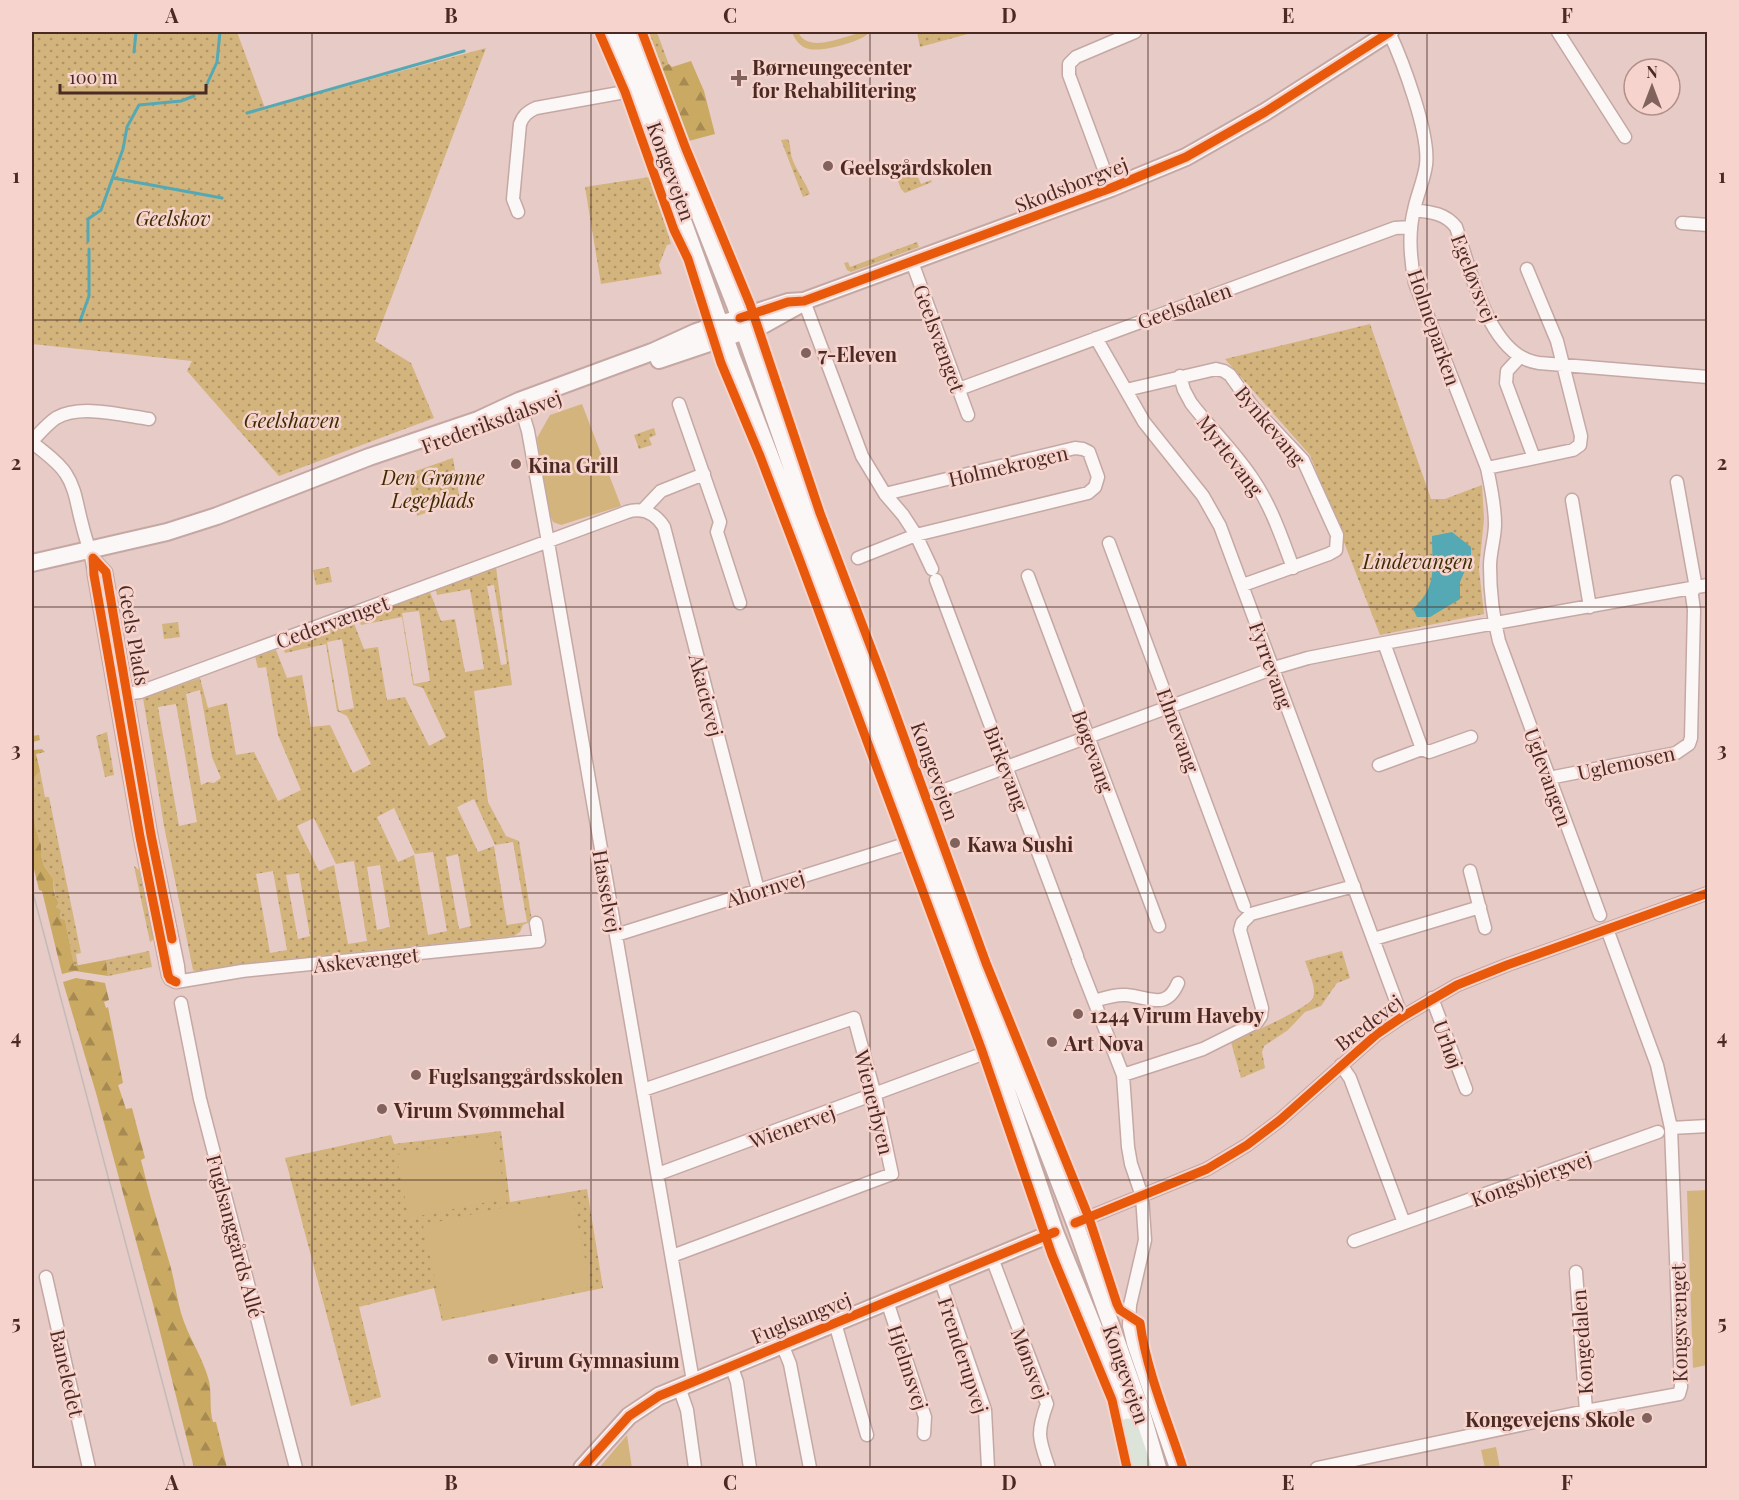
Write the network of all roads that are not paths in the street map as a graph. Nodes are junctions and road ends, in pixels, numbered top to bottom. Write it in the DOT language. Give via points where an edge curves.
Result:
graph roads {
  1 [pos="613,32"];
  2 [pos="630,32"];
  3 [pos="1135,32"];
  4 [pos="1390,32"];
  5 [pos="1558,32"];
  6 [pos="636,90"];
  7 [pos="1625,137"];
  8 [pos="1111,189"];
  9 [pos="1414,210"];
  10 [pos="518,212"];
  11 [pos="1682,223"];
  12 [pos="1707,225"];
  13 [pos="1411,226"];
  14 [pos="912,262"];
  15 [pos="1527,269"];
  16 [pos="804,301"];
  17 [pos="732,328"];
  18 [pos="1096,338"];
  19 [pos="1520,357"];
  20 [pos="1563,364"];
  21 [pos="1180,376"];
  22 [pos="1707,377"];
  23 [pos="959,389"];
  24 [pos="1126,390"];
  25 [pos="679,404"];
  26 [pos="520,406"];
  27 [pos="968,415"];
  28 [pos="149,419"];
  29 [pos="32,441"];
  30 [pos="1534,458"];
  31 [pos="1487,468"];
  32 [pos="704,474"];
  33 [pos="1677,482"];
  34 [pos="885,494"];
  35 [pos="1572,500"];
  36 [pos="643,510"];
  37 [pos="916,535"];
  38 [pos="548,542"];
  39 [pos="1109,543"];
  40 [pos="92,554"];
  41 [pos="858,558"];
  42 [pos="32,563"];
  43 [pos="1293,567"];
  44 [pos="32,571"];
  45 [pos="1028,576"];
  46 [pos="1243,585"];
  47 [pos="1698,587"];
  48 [pos="740,603"];
  49 [pos="1590,607"];
  50 [pos="1495,624"];
  51 [pos="1384,643"];
  52 [pos="1274,668"];
  53 [pos="121,694"];
  54 [pos="1170,706"];
  55 [pos="1089,737"];
  56 [pos="1471,737"];
  57 [pos="1422,749"];
  58 [pos="1379,765"];
  59 [pos="1007,767"];
  60 [pos="1549,778"];
  61 [pos="915,801"];
  62 [pos="915,841"];
  63 [pos="1470,871"];
  64 [pos="1354,886"];
  65 [pos="758,890"];
  66 [pos="1707,893"];
  67 [pos="1244,906"];
  68 [pos="1480,907"];
  69 [pos="1600,915"];
  70 [pos="536,923"];
  71 [pos="1159,926"];
  72 [pos="1485,928"];
  73 [pos="1607,929"];
  74 [pos="616,934"];
  75 [pos="1374,939"];
  76 [pos="176,982"];
  77 [pos="1178,983"];
  78 [pos="1432,998"];
  79 [pos="1094,1000"];
  80 [pos="181,1003"];
  81 [pos="1402,1017"];
  82 [pos="993,1050"];
  83 [pos="1341,1065"];
  84 [pos="1123,1075"];
  85 [pos="1466,1089"];
  86 [pos="643,1090"];
  87 [pos="875,1095"];
  88 [pos="1707,1126"];
  89 [pos="1671,1128"];
  90 [pos="1658,1132"];
  91 [pos="658,1174"];
  92 [pos="1142,1196"];
  93 [pos="1075,1222"];
  94 [pos="1404,1223"];
  95 [pos="1055,1232"];
  96 [pos="1354,1241"];
  97 [pos="672,1256"];
  98 [pos="992,1258"];
  99 [pos="1576,1272"];
  100 [pos="46,1277"];
  101 [pos="940,1279"];
  102 [pos="887,1301"];
  103 [pos="835,1323"];
  104 [pos="782,1344"];
  105 [pos="731,1365"];
  106 [pos="686,1384"];
  107 [pos="1586,1411"];
  108 [pos="1128,1429"];
  109 [pos="924,1434"];
  110 [pos="867,1435"];
  111 [pos="1361,1465"];
  112 [pos="89,1468"];
  113 [pos="296,1468"];
  114 [pos="582,1468"];
  115 [pos="695,1468"];
  116 [pos="750,1468"];
  117 [pos="810,1468"];
  118 [pos="988,1468"];
  119 [pos="1049,1468"];
  120 [pos="1133,1468"];
  121 [pos="1142,1468"];
  122 [pos="1158,1468"];
  123 [pos="1176,1468"];
  124 [pos="1317,1468"];
  1 -- 6 [label="main road, Kongevejen"];
  2 -- 17 [label="main road, Kongevejen"];
  3 -- 8 [label="street" via="1076,57 1069,64 1069,75"];
  4 -- 8 [label="main road, Skodsborgvej" via="1219,139"];
  4 -- 9 [label="street, Holmeparken" via="1420,117 1426,146 1426,165"];
  5 -- 7 [label="street"];
  6 -- 10 [label="street" via="536,108 522,117 513,199"];
  6 -- 17 [label="main road, Kongevejen" via="683,219"];
  8 -- 14 [label="main road, Skodsborgvej"];
  9 -- 13 [label="street, Holmeparken"];
  9 -- 19 [label="street, Egeløvsvej" via="1444,215 1456,226 1485,312 1495,330"];
  11 -- 12 [label="street"];
  13 -- 18 [label="street, Geelsdalen" via="1395,228"];
  13 -- 31 [label="street, Holmeparken" via="1415,283"];
  14 -- 16 [label="main road, Skodsborgvej"];
  14 -- 23 [label="street, Geelsvænget"];
  15 -- 20 [label="street"];
  16 -- 17 [label="main road, Skodsborgvej" via="776,318"];
  16 -- 34 [label="street" via="862,456"];
  17 -- 26 [label="main road, Frederiksdalsvej" via="615,375"];
  17 -- 61 [label="main road, Kongevejen" via="779,430"];
  17 -- 62 [label="main road, Kongevejen"];
  18 -- 23 [label="street, Geelsdalen"];
  18 -- 24 [label="street, Fyrrevang"];
  19 -- 20 [label="street" via="1530,362"];
  19 -- 30 [label="street" via="1507,371 1506,383"];
  20 -- 22 [label="street"];
  20 -- 30 [label="street" via="1580,445"];
  21 -- 24 [label="street, Bynkevang"];
  21 -- 43 [label="street, Myrtevang" via="1191,403 1250,474 1265,499"];
  21 -- 43 [label="street, Bynkevang" via="1216,369 1230,375 1309,470 1338,542 1336,550 1329,554"];
  23 -- 27 [label="street, Geelsvænget"];
  24 -- 46 [label="street, Fyrrevang" via="1156,439 1203,496 1220,526"];
  25 -- 32 [label="street"];
  26 -- 38 [label="street, Hasselvej"];
  26 -- 40 [label="main road, Frederiksdalsvej" via="188,534"];
  28 -- 29 [label="street" via="83,411 66,413"];
  29 -- 40 [label="street, Geels Plads" via="67,475"];
  30 -- 31 [label="street"];
  31 -- 50 [label="street, Holmeparken" via="1494,503 1490,589"];
  32 -- 36 [label="street" via="660,490"];
  32 -- 48 [label="street" via="720,522 717,532"];
  33 -- 47 [label="street"];
  34 -- 37 [label="street"];
  34 -- 37 [label="street, Holmekrogen" via="1076,448 1089,452 1098,477 1088,493"];
  35 -- 49 [label="street"];
  36 -- 38 [label="street" via="633,510"];
  36 -- 65 [label="street, Akacievej" via="659,519 664,528"];
  37 -- 41 [label="street, Holmekrogen"];
  37 -- 59 [label="street, Birkevang"];
  38 -- 53 [label="street, Cedervænget" via="150,688"];
  38 -- 74 [label="street, Hasselvej"];
  39 -- 54 [label="street, Elmevang"];
  40 -- 42 [label="main road, Frederiksdalsvej"];
  40 -- 44 [label="main road, Frederiksdalsvej"];
  40 -- 53 [label="street, Geels Plads"];
  43 -- 46 [label="street, Bynkevang"];
  45 -- 55 [label="street, Bøgevang"];
  46 -- 52 [label="street, Fyrrevang"];
  47 -- 49 [label="street"];
  47 -- 60 [label="street, Uglemosen" via="1689,744 1676,753"];
  49 -- 50 [label="street"];
  50 -- 51 [label="street"];
  50 -- 60 [label="street, Uglevangen"];
  51 -- 52 [label="street"];
  51 -- 57 [label="street"];
  52 -- 54 [label="street"];
  52 -- 64 [label="street, Fyrrevang"];
  53 -- 76 [label="street, Geels Plads" via="140,837 168,975"];
  54 -- 55 [label="street"];
  54 -- 67 [label="street, Elmevang"];
  55 -- 59 [label="street"];
  55 -- 71 [label="street, Bøgevang"];
  56 -- 57 [label="street" via="1430,752"];
  57 -- 58 [label="street"];
  59 -- 61 [label="street"];
  59 -- 79 [label="street, Birkevang"];
  60 -- 69 [label="street, Uglevangen"];
  61 -- 93 [label="main road, Kongevejen"];
  62 -- 65 [label="street, Ahornvej"];
  62 -- 82 [label="main road, Kongevejen"];
  63 -- 68 [label="street"];
  64 -- 75 [label="street, Fyrrevang"];
  64 -- 84 [label="street" via="1245,918 1240,930 1262,1008 1257,1022 1203,1049"];
  65 -- 74 [label="street, Ahornvej"];
  66 -- 73 [label="street, Bredevej"];
  68 -- 72 [label="street"];
  68 -- 75 [label="street"];
  70 -- 76 [label="street, Askevænget" via="539,941 250,970"];
  73 -- 78 [label="street, Bredevej" via="1507,965"];
  73 -- 89 [label="street, Kongsvænget" via="1657,1065"];
  74 -- 86 [label="street, Hasselvej"];
  75 -- 81 [label="street, Fyrrevang"];
  77 -- 79 [label="street" via="1167,1000 1126,995"];
  78 -- 81 [label="street, Bredevej"];
  78 -- 85 [label="street, Urhøj"];
  79 -- 84 [label="street, Birkevang"];
  80 -- 113 [label="street, Fuglsanggårds Allé" via="200,1099"];
  81 -- 83 [label="street, Bredevej"];
  82 -- 87 [label="street, Wienervej"];
  82 -- 95 [label="main road, Kongevejen"];
  83 -- 92 [label="street, Bredevej" via="1247,1145 1207,1169"];
  83 -- 94 [label="street" via="1350,1078"];
  84 -- 92 [label="street, Kongevejen" via="1128,1146"];
  86 -- 87 [label="street, Wienerbyen" via="854,1018"];
  86 -- 91 [label="street, Hasselvej"];
  87 -- 91 [label="street, Wienervej"];
  87 -- 97 [label="street, Wienerbyen" via="892,1174"];
  88 -- 89 [label="street"];
  89 -- 107 [label="street, Kongsvænget" via="1679,1394"];
  90 -- 94 [label="street, Kongsbjergvej"];
  91 -- 97 [label="street, Hasselvej"];
  92 -- 93 [label="street, Bredevej"];
  92 -- 123 [label="street, Kongevejen" via="1145,1240 1132,1292 1129,1326"];
  93 -- 122 [label="main road, Kongevejen"];
  94 -- 96 [label="street, Kongsbjergvej"];
  95 -- 98 [label="main road, Fuglsangvej"];
  95 -- 108 [label="main road, Kongevejen" via="1113,1375"];
  97 -- 106 [label="street, Hasselvej"];
  98 -- 101 [label="main road, Fuglsangvej"];
  98 -- 119 [label="street, Mønsvej" via="1047,1404 1039,1433"];
  99 -- 107 [label="street, Kongedalen"];
  100 -- 112 [label="street, Baneledet"];
  101 -- 102 [label="main road, Fuglsangvej"];
  101 -- 118 [label="street, Frenderupvej" via="984,1410"];
  102 -- 103 [label="main road, Fuglsangvej"];
  102 -- 109 [label="street, Hjelmsvej" via="926,1417"];
  103 -- 104 [label="main road, Fuglsangvej"];
  103 -- 110 [label="street"];
  104 -- 105 [label="main road, Fuglsangvej"];
  104 -- 117 [label="street"];
  105 -- 106 [label="main road, Fuglsangvej"];
  105 -- 116 [label="street"];
  106 -- 114 [label="main road, Fuglsangvej" via="644,1404 629,1416"];
  106 -- 115 [label="street, Hasselvej"];
  107 -- 111 [label="street, Kongsvænget"];
  108 -- 120 [label="main road, Kongevejen"];
  108 -- 121 [label="highway"];
  111 -- 124 [label="street, Kongsvænget"];
}
